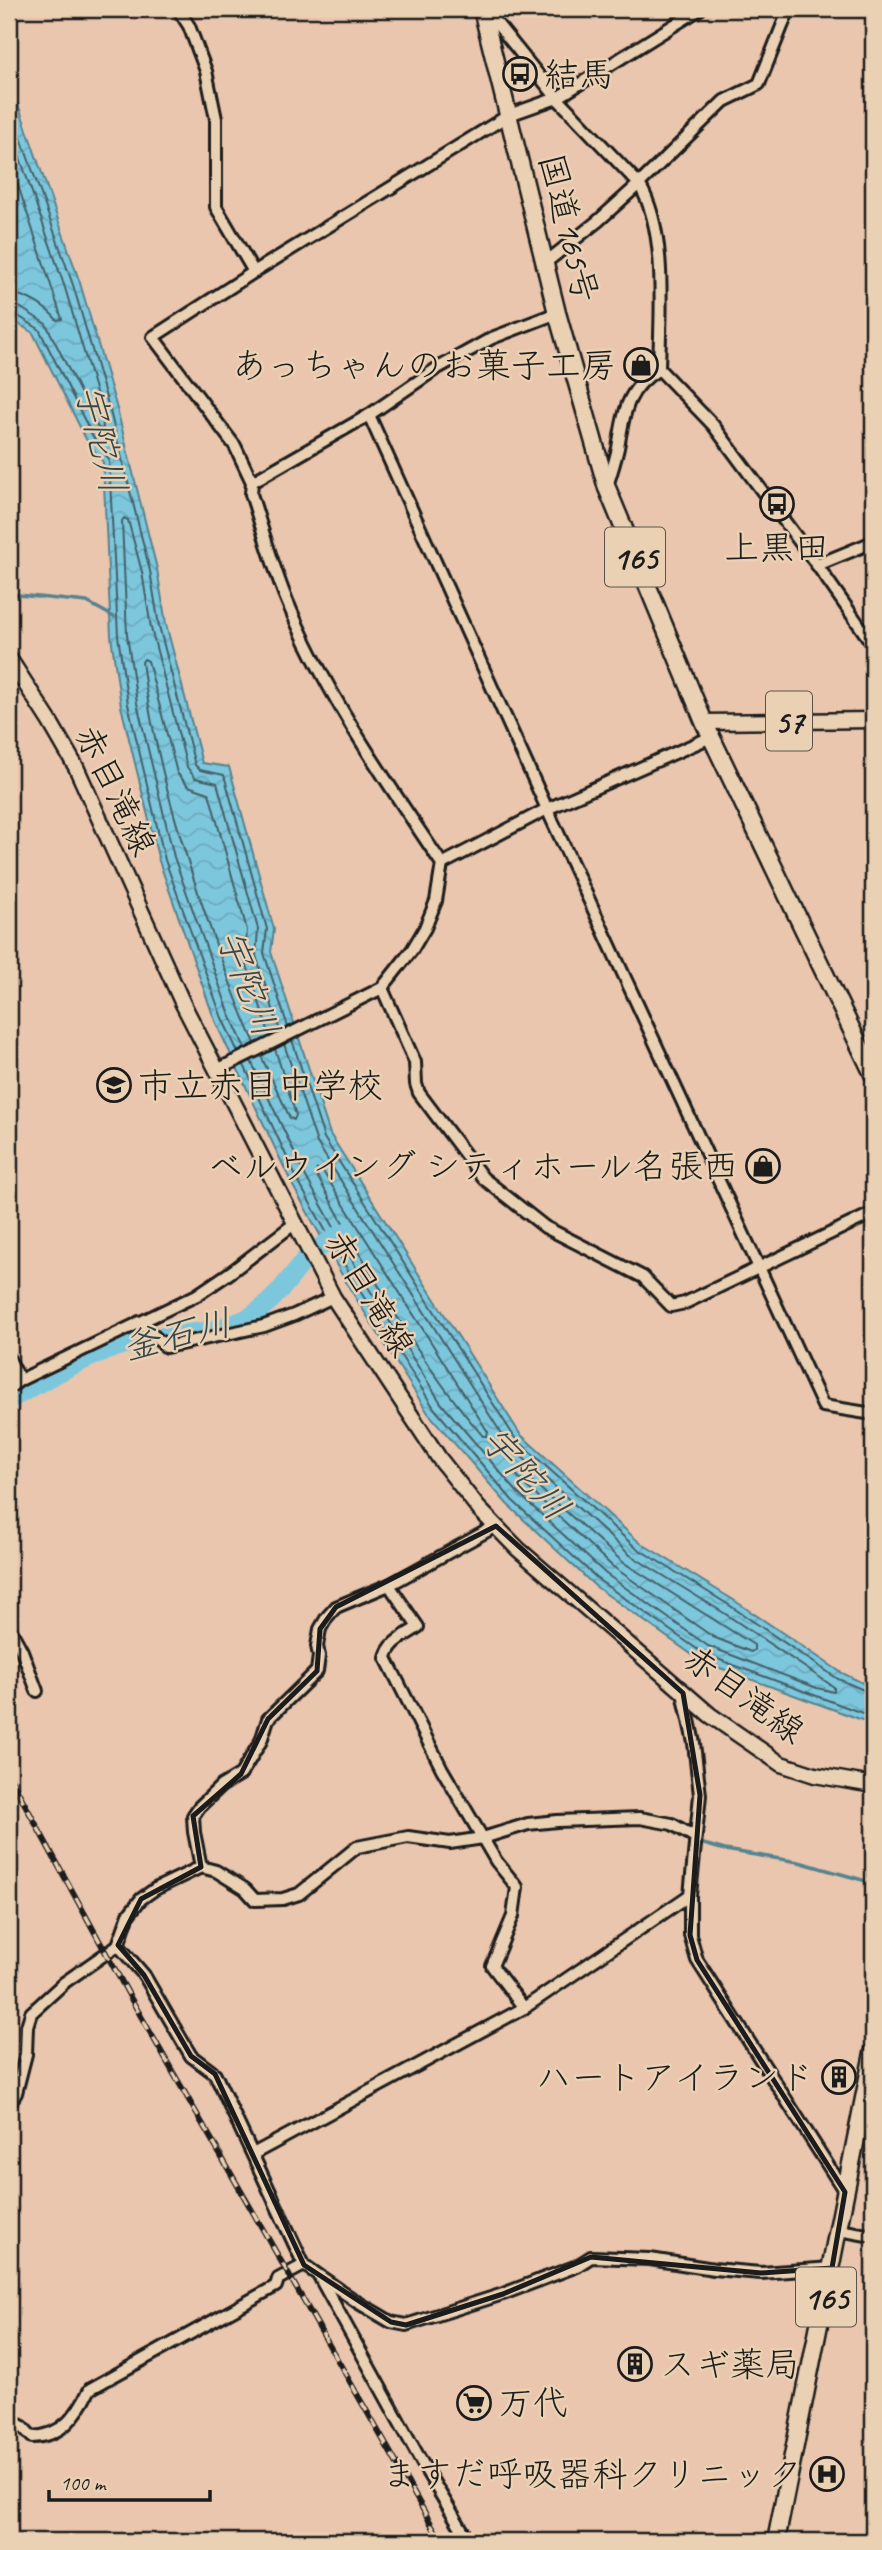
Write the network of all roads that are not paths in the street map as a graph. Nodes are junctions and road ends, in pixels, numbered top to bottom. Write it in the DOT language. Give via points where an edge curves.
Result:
graph roads {
  1 [pos="178,9"];
  2 [pos="484,9"];
  3 [pos="700,9"];
  4 [pos="789,9"];
  5 [pos="557,98"];
  6 [pos="509,115"];
  7 [pos="639,184"];
  8 [pos="545,263"];
  9 [pos="254,272"];
  10 [pos="556,313"];
  11 [pos="659,369"];
  12 [pos="369,415"];
  13 [pos="252,482"];
  14 [pos="607,488"];
  15 [pos="873,542"];
  16 [pos="817,565"];
  17 [pos="873,645"];
  18 [pos="9,658"];
  19 [pos="873,719"];
  20 [pos="708,729"];
  21 [pos="547,809"];
  22 [pos="442,864"];
  23 [pos="382,988"];
  24 [pos="220,1069"];
  25 [pos="873,1074"];
  26 [pos="873,1213"];
  27 [pos="294,1224"];
  28 [pos="760,1265"];
  29 [pos="333,1297"];
  30 [pos="139,1322"];
  31 [pos="9,1359"];
  32 [pos="20,1380"];
  33 [pos="9,1388"];
  34 [pos="873,1413"];
  35 [pos="496,1526"];
  36 [pos="389,1585"];
  37 [pos="9,1627"];
  38 [pos="37,1691"];
  39 [pos="683,1693"];
  40 [pos="873,1785"];
  41 [pos="695,1837"];
  42 [pos="483,1839"];
  43 [pos="201,1867"];
  44 [pos="690,1895"];
  45 [pos="118,1945"];
  46 [pos="524,2008"];
  47 [pos="873,2053"];
  48 [pos="9,2105"];
  49 [pos="253,2154"];
  50 [pos="845,2193"];
  51 [pos="839,2230"];
  52 [pos="871,2237"];
  53 [pos="304,2265"];
  54 [pos="832,2267"];
  55 [pos="320,2277"];
  56 [pos="9,2420"];
  57 [pos="469,2541"];
  58 [pos="776,2541"];
  1 -- 9 [label="street" via="206,72 216,119 216,207"];
  2 -- 5 [label="street"];
  2 -- 6 [label="highway, 国道165号 / 165"];
  3 -- 5 [label="street"];
  4 -- 7 [label="street" via="759,83 724,101"];
  5 -- 6 [label="street"];
  5 -- 7 [label="street"];
  6 -- 8 [label="highway, 国道165号 / 165"];
  6 -- 9 [label="street"];
  7 -- 8 [label="street"];
  7 -- 11 [label="street" via="649,200 660,279"];
  8 -- 10 [label="highway, 国道165号 / 165"];
  9 -- 13 [label="street" via="153,337 235,446"];
  10 -- 12 [label="street" via="492,338"];
  10 -- 14 [label="highway, 国道165号 / 165"];
  11 -- 14 [label="street" via="643,379 623,412"];
  11 -- 16 [label="street" via="713,425"];
  12 -- 13 [label="street"];
  12 -- 21 [label="street"];
  13 -- 22 [label="street" via="251,495 285,595 310,650 361,742"];
  14 -- 20 [label="highway, 国道165号 / 165"];
  15 -- 16 [label="street"];
  16 -- 17 [label="street"];
  18 -- 24 [label="main road, 赤目滝線" via="76,767 183,1004"];
  19 -- 20 [label="main road, 57"];
  20 -- 21 [label="street"];
  20 -- 25 [label="highway, 国道165号 / 165"];
  21 -- 22 [label="street"];
  21 -- 28 [label="street"];
  22 -- 23 [label="street" via="436,901 425,928"];
  23 -- 24 [label="street"];
  23 -- 28 [label="street" via="415,1062 419,1093 483,1178 545,1227 643,1277 671,1306"];
  24 -- 27 [label="main road, 赤目滝線"];
  26 -- 28 [label="street"];
  27 -- 29 [label="main road, 赤目滝線"];
  27 -- 30 [label="street" via="197,1295"];
  28 -- 34 [label="street" via="823,1406"];
  29 -- 30 [label="street" via="264,1326 166,1347"];
  29 -- 35 [label="main road, 赤目滝線" via="439,1458"];
  30 -- 32 [label="street"];
  31 -- 32 [label="street"];
  32 -- 33 [label="street"];
  35 -- 36 [label="street"];
  35 -- 39 [label="main road, 赤目滝線"];
  36 -- 42 [label="street" via="418,1627 394,1642 386,1658"];
  36 -- 43 [label="street" via="336,1606 320,1629 317,1671 268,1719 241,1774 199,1807 193,1816"];
  37 -- 38 [label="street"];
  39 -- 40 [label="main road, 赤目滝線" via="781,1765"];
  39 -- 41 [label="street" via="700,1794"];
  41 -- 42 [label="street" via="672,1824 640,1818 538,1823"];
  41 -- 44 [label="street"];
  42 -- 43 [label="street" via="450,1843 408,1838 357,1847 299,1894 283,1899 255,1900 216,1871"];
  42 -- 46 [label="street" via="517,1887 513,1916 492,1966"];
  43 -- 45 [label="street" via="141,1899 129,1914"];
  44 -- 46 [label="street"];
  44 -- 50 [label="street" via="690,1935 697,1960"];
  45 -- 48 [label="street" via="31,2013 26,2054"];
  45 -- 49 [label="street" via="144,1975 191,2056 215,2074"];
  46 -- 49 [label="street"];
  47 -- 50 [label="highway, 165"];
  49 -- 53 [label="street"];
  50 -- 51 [label="highway, 165"];
  51 -- 52 [label="street"];
  51 -- 54 [label="highway, 165"];
  53 -- 55 [label="street"];
  53 -- 56 [label="street" via="278,2279 276,2286 90,2389 80,2408 54,2434 32,2437"];
  54 -- 55 [label="street" via="761,2273 650,2259 591,2257 516,2289 406,2325 391,2322"];
  54 -- 58 [label="highway, 165"];
  55 -- 57 [label="street"];
}
